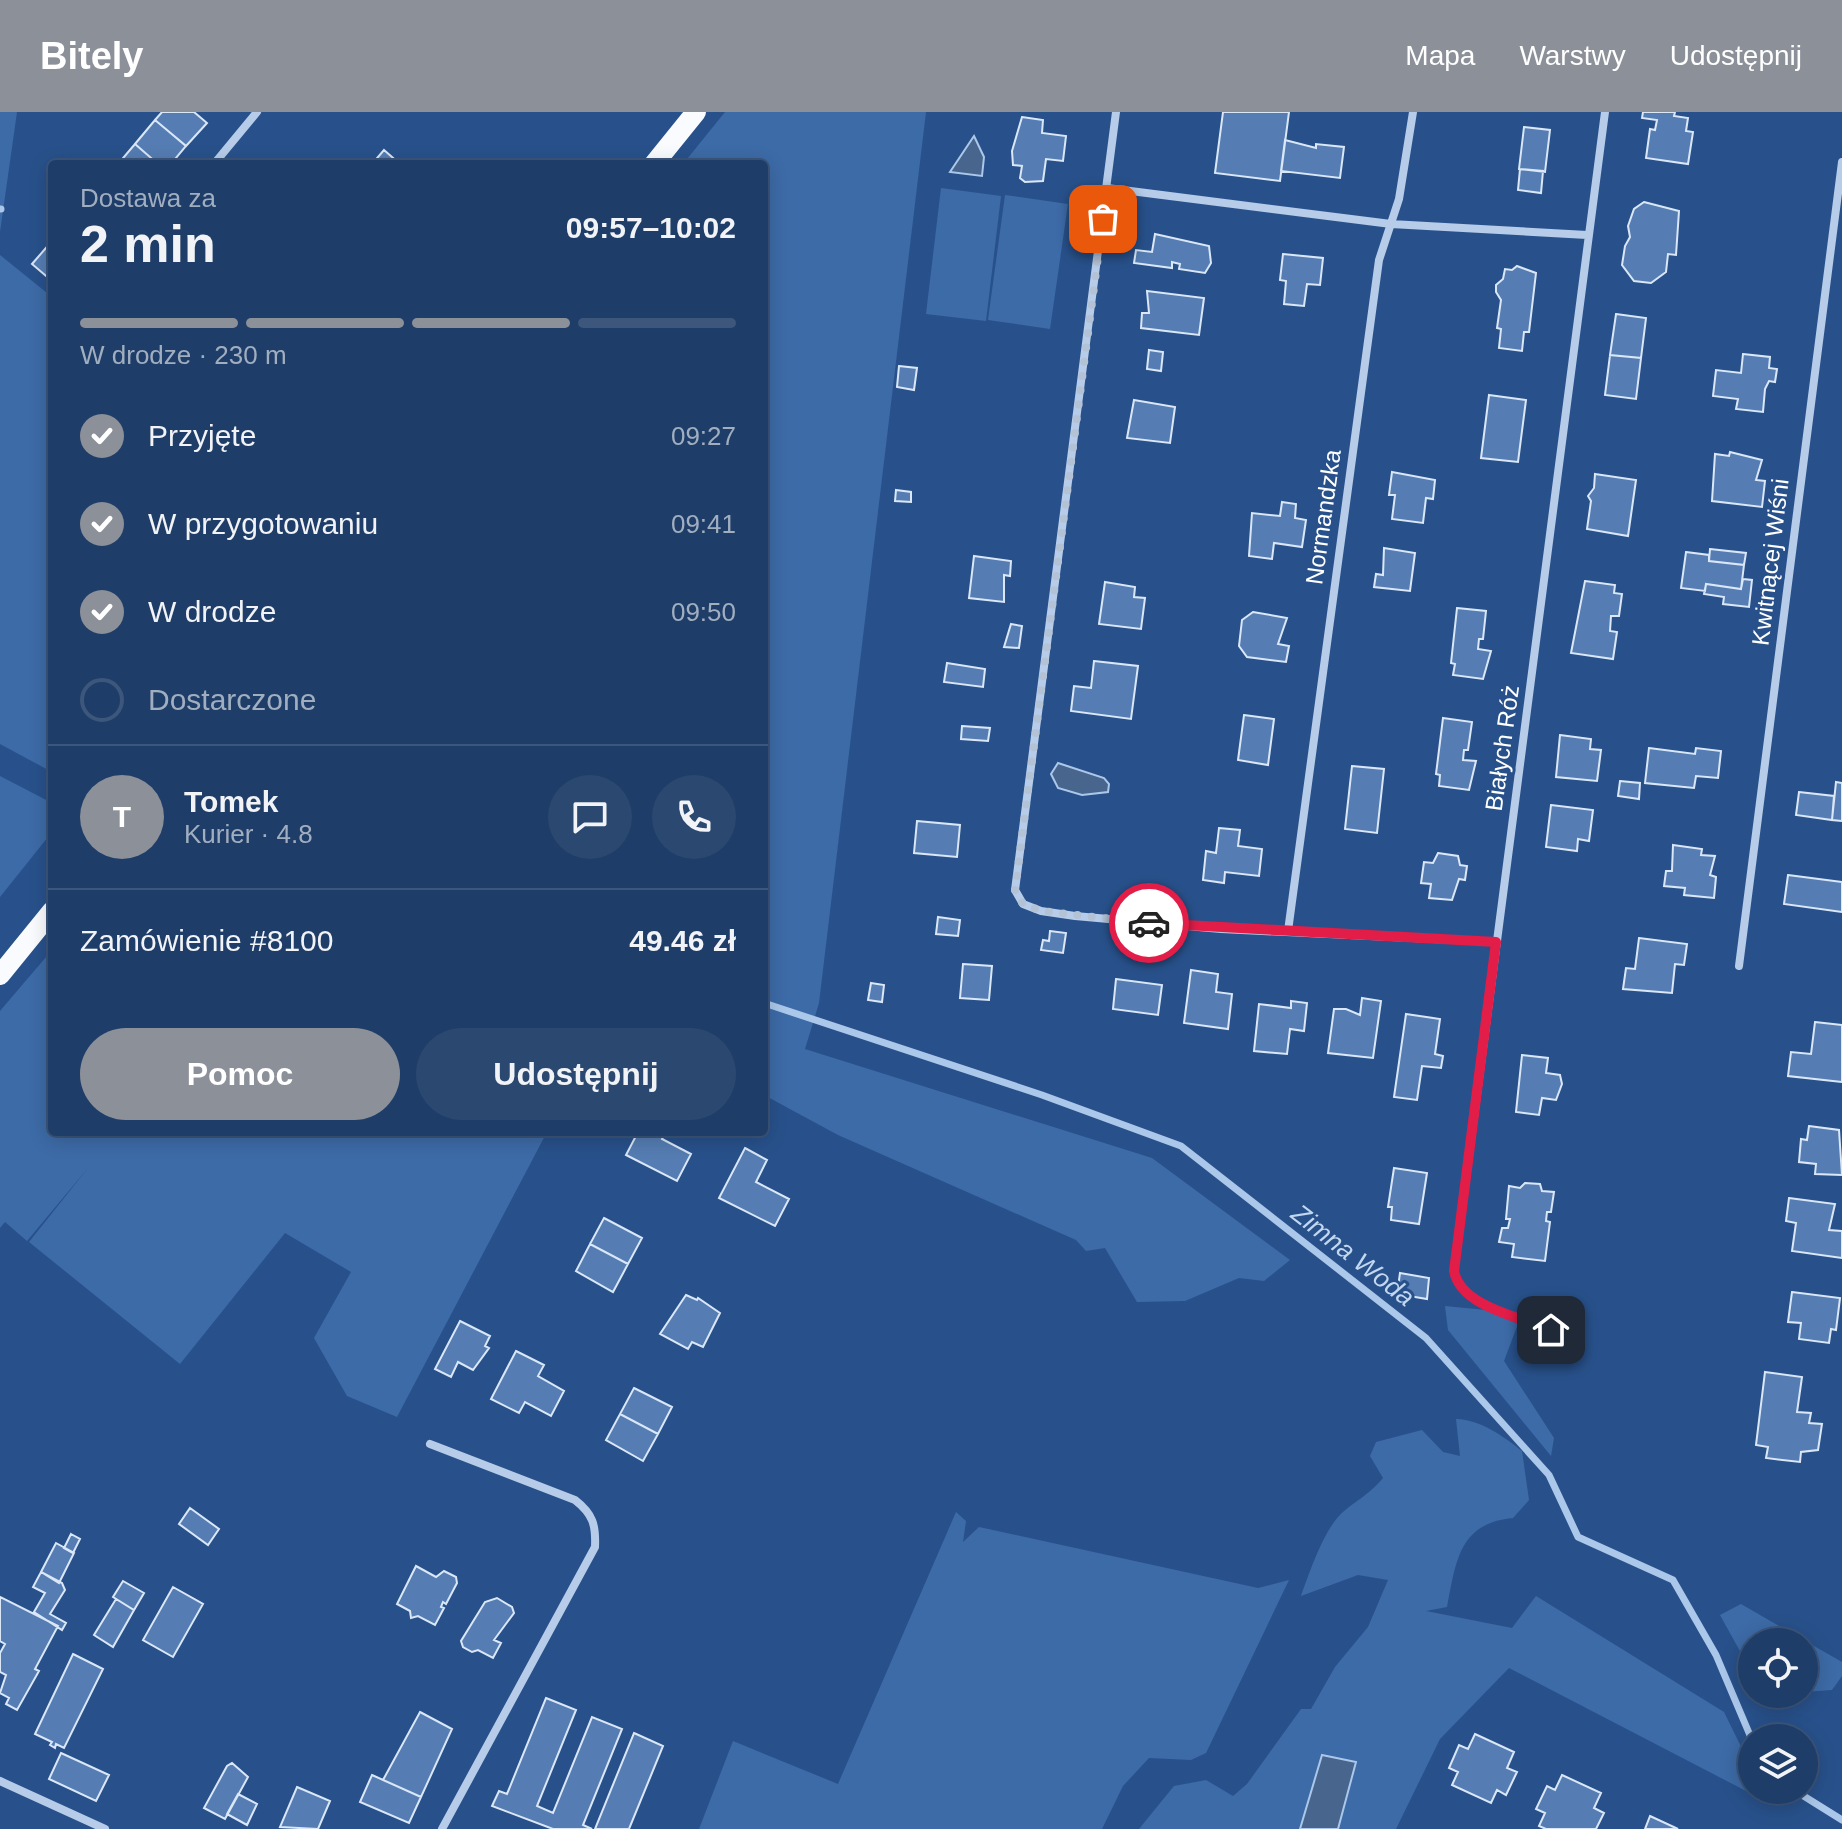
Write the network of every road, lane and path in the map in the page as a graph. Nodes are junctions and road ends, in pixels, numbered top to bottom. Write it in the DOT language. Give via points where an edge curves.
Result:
graph roads {
  1 [pos="257,112"];
  2 [pos="696,112"];
  3 [pos="1116,112"];
  4 [pos="1413,112"];
  5 [pos="1605,112"];
  6 [pos="217,160"];
  7 [pos="657,160"];
  8 [pos="1842,162"];
  9 [pos="1107,188"];
  10 [pos="1391,224"];
  11 [pos="1587,235"];
  12 [pos="48,916"];
  13 [pos="1288,931"];
  14 [pos="1496,942"];
  15 [pos="1739,966"];
  16 [pos="0,975"];
  17 [pos="1551,1330"];
  18 [pos="430,1444"];
  19 [pos="0,1781"];
  20 [pos="105,1829"];
  21 [pos="442,1829"];
  1 -- 6 [label="street"];
  2 -- 7 [label="main road"];
  3 -- 9 [label="street"];
  4 -- 10 [label="street, Normandzka"];
  5 -- 11 [label="street, Białych Róż"];
  8 -- 15 [label="street, Kwitnącej Wiśni"];
  9 -- 10 [label="street"];
  9 -- 13 [label="street" via="1015,890 1023,904 1041,911"];
  10 -- 11 [label="street"];
  10 -- 13 [label="street, Normandzka" via="1379,260"];
  11 -- 14 [label="street, Białych Róż"];
  12 -- 16 [label="main road"];
  13 -- 14 [label="street"];
  14 -- 17 [label="street, Białych Róż" via="1454,1271 1457,1286 1472,1298"];
  18 -- 21 [label="street" via="575,1500 590,1512 595,1528 595,1547"];
  19 -- 20 [label="street"];
}
